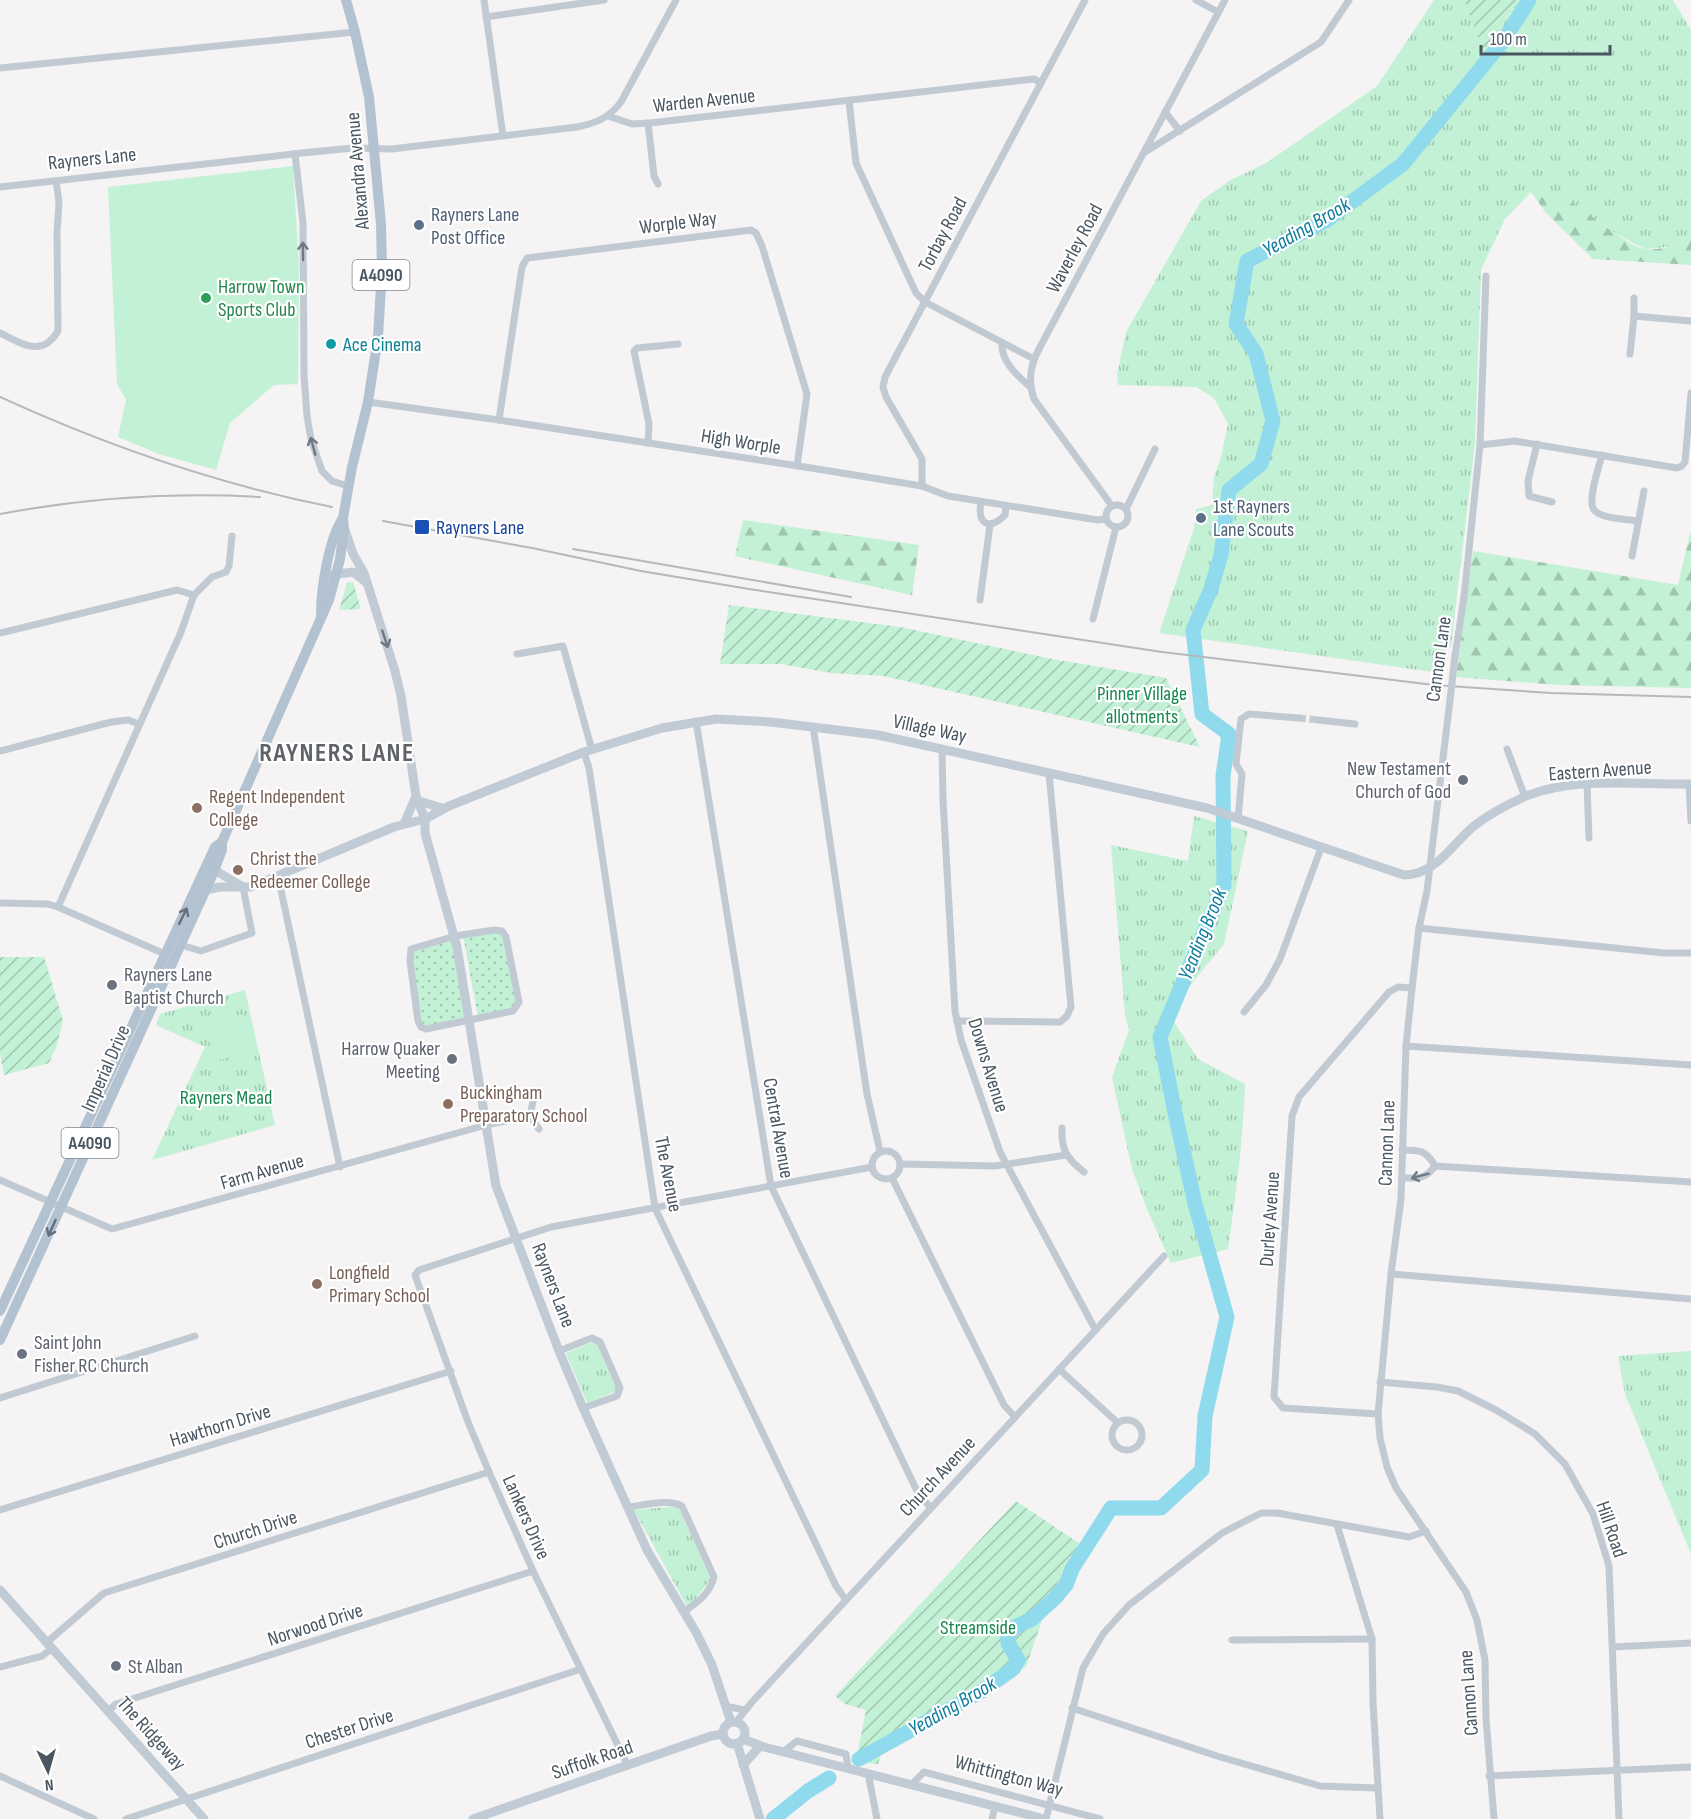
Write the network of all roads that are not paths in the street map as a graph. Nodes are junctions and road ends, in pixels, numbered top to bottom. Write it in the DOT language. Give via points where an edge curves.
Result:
graph roads {
  1 [pos="346,0"];
  2 [pos="484,0"];
  3 [pos="604,0"];
  4 [pos="676,0"];
  5 [pos="1084,0"];
  6 [pos="1196,0"];
  7 [pos="1225,0"];
  8 [pos="1349,0"];
  9 [pos="1218,12"];
  10 [pos="486,17"];
  11 [pos="355,32"];
  12 [pos="0,69"];
  13 [pos="1040,82"];
  14 [pos="849,101"];
  15 [pos="1165,112"];
  16 [pos="608,116"];
  17 [pos="648,123"];
  18 [pos="1180,131"];
  19 [pos="503,136"];
  20 [pos="372,148"];
  21 [pos="1144,153"];
  22 [pos="295,154"];
  23 [pos="56,181"];
  24 [pos="658,184"];
  25 [pos="0,187"];
  26 [pos="1486,276"];
  27 [pos="1634,298"];
  28 [pos="925,302"];
  29 [pos="1634,316"];
  30 [pos="1691,321"];
  31 [pos="0,333"];
  32 [pos="1002,343"];
  33 [pos="678,344"];
  34 [pos="1630,354"];
  35 [pos="1034,359"];
  36 [pos="1030,387"];
  37 [pos="1691,393"];
  38 [pos="368,402"];
  39 [pos="1691,402"];
  40 [pos="499,420"];
  41 [pos="1689,439"];
  42 [pos="648,443"];
  43 [pos="1537,444"];
  44 [pos="1480,445"];
  45 [pos="1155,449"];
  46 [pos="1602,455"];
  47 [pos="797,466"];
  48 [pos="348,486"];
  49 [pos="922,486"];
  50 [pos="1644,491"];
  51 [pos="981,502"];
  52 [pos="1552,502"];
  53 [pos="1006,506"];
  54 [pos="1112,506"];
  55 [pos="1126,509"];
  56 [pos="1106,519"];
  57 [pos="1637,521"];
  58 [pos="343,523"];
  59 [pos="990,525"];
  60 [pos="1116,527"];
  61 [pos="232,536"];
  62 [pos="333,544"];
  63 [pos="1632,556"];
  64 [pos="338,572"];
  65 [pos="326,580"];
  66 [pos="367,584"];
  67 [pos="194,595"];
  68 [pos="980,600"];
  69 [pos="321,616"];
  70 [pos="1093,619"];
  71 [pos="0,633"];
  72 [pos="518,654"];
  73 [pos="1299,718"];
  74 [pos="1318,720"];
  75 [pos="696,721"];
  76 [pos="139,724"];
  77 [pos="1355,724"];
  78 [pos="813,726"];
  79 [pos="942,749"];
  80 [pos="1508,749"];
  81 [pos="0,751"];
  82 [pos="588,751"];
  83 [pos="1049,772"];
  84 [pos="1587,784"];
  85 [pos="1690,784"];
  86 [pos="1525,796"];
  87 [pos="418,799"];
  88 [pos="442,808"];
  89 [pos="1229,815"];
  90 [pos="425,819"];
  91 [pos="1691,820"];
  92 [pos="408,824"];
  93 [pos="425,833"];
  94 [pos="1588,838"];
  95 [pos="1321,848"];
  96 [pos="212,864"];
  97 [pos="1429,868"];
  98 [pos="278,876"];
  99 [pos="243,888"];
  100 [pos="206,890"];
  101 [pos="0,903"];
  102 [pos="58,907"];
  103 [pos="1419,928"];
  104 [pos="455,936"];
  105 [pos="181,945"];
  106 [pos="1691,953"];
  107 [pos="170,956"];
  108 [pos="1412,987"];
  109 [pos="1244,1012"];
  110 [pos="470,1019"];
  111 [pos="957,1021"];
  112 [pos="1406,1046"];
  113 [pos="1691,1065"];
  114 [pos="533,1101"];
  115 [pos="530,1116"];
  116 [pos="486,1125"];
  117 [pos="1062,1128"];
  118 [pos="539,1129"];
  119 [pos="1402,1150"];
  120 [pos="880,1151"];
  121 [pos="1066,1155"];
  122 [pos="901,1164"];
  123 [pos="1005,1164"];
  124 [pos="1435,1166"];
  125 [pos="340,1167"];
  126 [pos="872,1167"];
  127 [pos="1084,1172"];
  128 [pos="892,1178"];
  129 [pos="1402,1178"];
  130 [pos="0,1180"];
  131 [pos="1691,1182"];
  132 [pos="771,1186"];
  133 [pos="50,1201"];
  134 [pos="61,1207"];
  135 [pos="655,1208"];
  136 [pos="517,1239"];
  137 [pos="1164,1256"];
  138 [pos="1391,1274"];
  139 [pos="1691,1299"];
  140 [pos="0,1311"];
  141 [pos="1095,1329"];
  142 [pos="195,1336"];
  143 [pos="0,1340"];
  144 [pos="559,1351"];
  145 [pos="1059,1369"];
  146 [pos="451,1371"];
  147 [pos="1380,1382"];
  148 [pos="0,1398"];
  149 [pos="583,1408"];
  150 [pos="1378,1414"];
  151 [pos="1015,1416"];
  152 [pos="1118,1423"];
  153 [pos="489,1472"];
  154 [pos="627,1507"];
  155 [pos="930,1508"];
  156 [pos="0,1510"];
  157 [pos="1337,1525"];
  158 [pos="1426,1531"];
  159 [pos="533,1571"];
  160 [pos="0,1590"];
  161 [pos="846,1600"];
  162 [pos="684,1612"];
  163 [pos="1372,1639"];
  164 [pos="1232,1640"];
  165 [pos="1691,1643"];
  166 [pos="48,1646"];
  167 [pos="1613,1647"];
  168 [pos="0,1667"];
  169 [pos="581,1669"];
  170 [pos="725,1706"];
  171 [pos="1072,1708"];
  172 [pos="745,1710"];
  173 [pos="108,1711"];
  174 [pos="734,1722"];
  175 [pos="723,1734"];
  176 [pos="740,1741"];
  177 [pos="760,1746"];
  178 [pos="743,1765"];
  179 [pos="628,1766"];
  180 [pos="1691,1767"];
  181 [pos="1617,1771"];
  182 [pos="868,1773"];
  183 [pos="0,1776"];
  184 [pos="1490,1776"];
  185 [pos="912,1784"];
  186 [pos="1377,1788"];
  187 [pos="186,1799"];
  188 [pos="1049,1805"];
  189 [pos="995,1806"];
  190 [pos="94,1819"];
  191 [pos="126,1819"];
  192 [pos="204,1819"];
  193 [pos="473,1819"];
  194 [pos="760,1819"];
  195 [pos="877,1819"];
  196 [pos="992,1819"];
  197 [pos="1046,1819"];
  198 [pos="1100,1819"];
  199 [pos="1380,1819"];
  200 [pos="1494,1819"];
  201 [pos="1619,1819"];
  1 -- 11 [label="main road, Alexandra Avenue / A4090"];
  2 -- 10 [label="street"];
  3 -- 10 [label="street"];
  4 -- 16 [label="street" via="621,102"];
  5 -- 13 [label="street, Torbay Road"];
  6 -- 9 [label="street"];
  7 -- 9 [label="street, Waverley Road"];
  8 -- 18 [label="street" via="1321,42"];
  9 -- 15 [label="street, Waverley Road"];
  10 -- 19 [label="street"];
  11 -- 12 [label="street"];
  11 -- 20 [label="main road, Alexandra Avenue / A4090" via="368,88"];
  13 -- 14 [label="street, Warden Avenue" via="1034,79"];
  13 -- 28 [label="street, Torbay Road"];
  14 -- 17 [label="street, Warden Avenue"];
  14 -- 28 [label="street" via="856,164 916,293"];
  15 -- 18 [label="street"];
  15 -- 21 [label="street, Waverley Road"];
  16 -- 17 [label="street, Warden Avenue"];
  16 -- 19 [label="street" via="577,127"];
  17 -- 24 [label="street"];
  18 -- 21 [label="street"];
  19 -- 20 [label="street"];
  20 -- 22 [label="street, Rayners Lane"];
  20 -- 38 [label="main road, Alexandra Avenue / A4090" via="382,269 378,337"];
  21 -- 35 [label="street, Waverley Road"];
  22 -- 23 [label="street, Rayners Lane"];
  48 -- 22 [label="street, one-way" via="332,481 322,471 307,416 303,223"];
  23 -- 25 [label="street, Rayners Lane"];
  23 -- 31 [label="street" via="58,331 43,346 30,347"];
  26 -- 44 [label="street, Cannon Lane"];
  27 -- 29 [label="street"];
  28 -- 32 [label="street"];
  28 -- 49 [label="street, Torbay Road" via="883,387 922,459"];
  29 -- 30 [label="street"];
  29 -- 34 [label="street"];
  32 -- 35 [label="street"];
  32 -- 36 [label="street" via="1005,359"];
  33 -- 42 [label="street" via="634,351 649,424"];
  35 -- 36 [label="street, Waverley Road"];
  36 -- 54 [label="street" via="1034,399"];
  37 -- 39 [label="street"];
  38 -- 40 [label="street, High Worple"];
  38 -- 48 [label="main road, Alexandra Avenue / A4090"];
  39 -- 41 [label="street"];
  40 -- 42 [label="street, High Worple"];
  40 -- 47 [label="street, Worple Way" via="522,267 527,258 751,230 762,246 807,394"];
  41 -- 46 [label="street" via="1685,462 1677,468"];
  42 -- 47 [label="street, High Worple"];
  43 -- 44 [label="street" via="1515,441"];
  43 -- 46 [label="street"];
  43 -- 52 [label="street" via="1528,481 1529,496"];
  44 -- 97 [label="street, Cannon Lane, bridge"];
  45 -- 55 [label="street"];
  46 -- 57 [label="street" via="1590,502 1593,510"];
  47 -- 49 [label="street, High Worple"];
  48 -- 58 [label="main road, Alexandra Avenue / A4090"];
  49 -- 51 [label="street, High Worple"];
  50 -- 57 [label="street"];
  51 -- 53 [label="street, High Worple"];
  51 -- 59 [label="street" via="980,514"];
  53 -- 56 [label="street, High Worple"];
  53 -- 59 [label="street" via="1005,515"];
  54 -- 55 [label="street"];
  54 -- 56 [label="street"];
  55 -- 60 [label="street" via="1127,522"];
  56 -- 60 [label="street"];
  57 -- 63 [label="street"];
  58 -- 62 [label="main road, Alexandra Avenue / A4090" via="336,527"];
  58 -- 64 [label="main road, Alexandra Avenue / A4090"];
  58 -- 66 [label="street, Rayners Lane"];
  59 -- 68 [label="street"];
  60 -- 70 [label="street"];
  61 -- 67 [label="street" via="230,566 204,583"];
  62 -- 65 [label="main road, Imperial Drive / A4090"];
  64 -- 65 [label="street"];
  64 -- 66 [label="street" via="353,572"];
  64 -- 69 [label="main road, Imperial Drive / A4090"];
  65 -- 69 [label="main road, Imperial Drive / A4090"];
  66 -- 87 [label="street, Rayners Lane, one-way" via="401,696"];
  67 -- 71 [label="street" via="177,590"];
  67 -- 76 [label="street" via="182,632"];
  69 -- 96 [label="main road, Imperial Drive / A4090" via="222,842 222,850"];
  72 -- 82 [label="street, The Avenue" via="566,644"];
  73 -- 89 [label="street" via="1245,715 1242,719 1236,764 1242,774"];
  74 -- 77 [label="street"];
  75 -- 78 [label="street, Village Way" via="742,719"];
  75 -- 82 [label="street, Village Way"];
  75 -- 132 [label="street, Central Avenue"];
  76 -- 81 [label="street" via="128,720 111,722"];
  76 -- 102 [label="street"];
  78 -- 79 [label="street, Village Way"];
  78 -- 120 [label="street" via="867,1094"];
  79 -- 83 [label="street, Village Way"];
  79 -- 111 [label="street, Downs Avenue"];
  80 -- 86 [label="street"];
  82 -- 88 [label="street, Village Way"];
  82 -- 135 [label="street, The Avenue"];
  83 -- 89 [label="street, Village Way"];
  83 -- 111 [label="street" via="1071,1007 1060,1022"];
  84 -- 85 [label="street, Eastern Avenue"];
  84 -- 86 [label="street, Eastern Avenue"];
  84 -- 94 [label="street"];
  85 -- 91 [label="street"];
  86 -- 97 [label="street, Eastern Avenue" via="1476,824"];
  87 -- 88 [label="street"];
  87 -- 90 [label="street, Rayners Lane"];
  87 -- 92 [label="street" via="412,802"];
  88 -- 90 [label="street, Village Way"];
  89 -- 95 [label="street, Village Way"];
  90 -- 92 [label="street, Village Way"];
  90 -- 93 [label="street, Rayners Lane"];
  92 -- 93 [label="street"];
  92 -- 98 [label="street, Village Way"];
  93 -- 104 [label="street, Rayners Lane"];
  95 -- 97 [label="street, Village Way" via="1404,875"];
  95 -- 109 [label="street" via="1280,959 1266,985"];
  96 -- 99 [label="street"];
  96 -- 100 [label="main road, Imperial Drive / A4090"];
  107 -- 96 [label="main road, Imperial Drive / A4090, one-way"];
  97 -- 103 [label="street, Cannon Lane"];
  98 -- 99 [label="street, Village Way"];
  98 -- 125 [label="street"];
  99 -- 100 [label="street, Village Way"];
  99 -- 105 [label="street" via="252,933 201,951"];
  100 -- 105 [label="main road, Imperial Drive / A4090"];
  101 -- 102 [label="street"];
  102 -- 107 [label="street"];
  103 -- 106 [label="street"];
  103 -- 108 [label="street, Cannon Lane"];
  104 -- 110 [label="street, Rayners Lane"];
  104 -- 110 [label="street" via="411,949 418,1021 426,1029"];
  104 -- 110 [label="street" via="502,931 507,937 519,1002 513,1011"];
  105 -- 107 [label="main road, Imperial Drive / A4090"];
  107 -- 133 [label="main road, Imperial Drive / A4090"];
  107 -- 134 [label="main road, Imperial Drive / A4090"];
  108 -- 112 [label="street, Cannon Lane"];
  108 -- 150 [label="street, Durley Avenue" via="1389,992 1299,1097 1292,1116 1274,1397 1284,1408"];
  110 -- 116 [label="street, Rayners Lane"];
  111 -- 123 [label="street, Downs Avenue"];
  112 -- 113 [label="street"];
  112 -- 119 [label="street, Cannon Lane"];
  114 -- 115 [label="street"];
  115 -- 116 [label="street, Farm Avenue"];
  115 -- 118 [label="street"];
  116 -- 125 [label="street, Farm Avenue"];
  116 -- 136 [label="street, Rayners Lane" via="496,1186"];
  117 -- 121 [label="street"];
  119 -- 124 [label="street" via="1422,1151"];
  119 -- 129 [label="street, Cannon Lane"];
  120 -- 122 [label="street" via="894,1152"];
  120 -- 126 [label="street" via="873,1158"];
  121 -- 123 [label="street"];
  121 -- 127 [label="street"];
  122 -- 123 [label="street"];
  122 -- 128 [label="street"];
  123 -- 141 [label="street, Downs Avenue"];
  124 -- 129 [label="street, one-way" via="1429,1174"];
  124 -- 131 [label="street"];
  125 -- 134 [label="street, Farm Avenue" via="112,1229"];
  126 -- 128 [label="street" via="879,1178"];
  126 -- 132 [label="street"];
  128 -- 151 [label="street" via="1004,1405"];
  129 -- 138 [label="street, Cannon Lane"];
  130 -- 133 [label="street, Farm Avenue"];
  132 -- 135 [label="street"];
  132 -- 155 [label="street, Central Avenue" via="918,1493"];
  133 -- 134 [label="street, Farm Avenue"];
  133 -- 140 [label="main road, Imperial Drive / A4090"];
  134 -- 143 [label="main road, Imperial Drive / A4090, one-way"];
  135 -- 136 [label="street" via="551,1227"];
  135 -- 161 [label="street, The Avenue"];
  136 -- 144 [label="street, Rayners Lane"];
  136 -- 146 [label="street, Lankers Drive" via="418,1270 415,1275"];
  137 -- 141 [label="street, Church Avenue"];
  138 -- 139 [label="street"];
  138 -- 147 [label="street, Cannon Lane"];
  141 -- 145 [label="street, Church Avenue"];
  142 -- 148 [label="street"];
  144 -- 149 [label="street, Rayners Lane"];
  144 -- 149 [label="street" via="596,1338 620,1388 617,1396"];
  145 -- 151 [label="street, Church Avenue"];
  145 -- 152 [label="street"];
  146 -- 153 [label="street, Lankers Drive"];
  146 -- 156 [label="street, Hawthorn Drive"];
  147 -- 150 [label="street, Cannon Lane"];
  147 -- 167 [label="street, Hill Road" via="1458,1391 1535,1434 1565,1464 1593,1514 1609,1566"];
  149 -- 154 [label="street, Rayners Lane"];
  150 -- 158 [label="street, Cannon Lane" via="1387,1467 1396,1488"];
  151 -- 155 [label="street, Church Avenue"];
  152 -- 152 [label="street" via="1127,1420 1138,1425 1142,1436 1137,1445 1127,1449 1116,1444 1112,1433"];
  153 -- 159 [label="street, Lankers Drive"];
  153 -- 166 [label="street, Church Drive" via="104,1593"];
  154 -- 162 [label="street, Rayners Lane"];
  154 -- 162 [label="street" via="668,1503 682,1506 714,1577 710,1589"];
  155 -- 161 [label="street, Church Avenue"];
  157 -- 158 [label="street" via="1409,1537"];
  157 -- 163 [label="street"];
  157 -- 171 [label="street" via="1261,1513 1222,1533 1129,1605 1102,1634 1083,1668"];
  158 -- 184 [label="street, Cannon Lane" via="1466,1592 1477,1620 1485,1660"];
  159 -- 169 [label="street, Lankers Drive"];
  159 -- 173 [label="street, Norwood Drive" via="116,1704"];
  160 -- 166 [label="street, The Ridgeway"];
  161 -- 172 [label="street, Church Avenue"];
  162 -- 170 [label="street, Rayners Lane" via="712,1665"];
  163 -- 164 [label="street"];
  163 -- 186 [label="street"];
  165 -- 167 [label="street"];
  166 -- 168 [label="street, Church Drive" via="42,1656"];
  166 -- 173 [label="street, The Ridgeway"];
  167 -- 181 [label="street, Hill Road"];
  169 -- 179 [label="street, Lankers Drive"];
  169 -- 187 [label="street, Chester Drive"];
  170 -- 172 [label="street"];
  170 -- 174 [label="street, Rayners Lane"];
  171 -- 186 [label="street" via="1320,1786"];
  171 -- 188 [label="street"];
  172 -- 174 [label="street, Church Avenue"];
  173 -- 187 [label="street, The Ridgeway"];
  174 -- 175 [label="street" via="725,1727"];
  174 -- 176 [label="street, Rayners Lane" via="743,1727"];
  175 -- 176 [label="street" via="728,1742"];
  175 -- 179 [label="street, Suffolk Road"];
  176 -- 177 [label="street, Whittington Way"];
  176 -- 178 [label="street, Rayners Lane"];
  177 -- 178 [label="street"];
  177 -- 182 [label="street, Whittington Way"];
  178 -- 194 [label="street, Rayners Lane"];
  179 -- 193 [label="street, Suffolk Road"];
  180 -- 181 [label="street"];
  181 -- 184 [label="street"];
  181 -- 201 [label="street, Hill Road"];
  182 -- 185 [label="street, Whittington Way"];
  182 -- 195 [label="street"];
  183 -- 190 [label="street"];
  184 -- 200 [label="street, Cannon Lane"];
  185 -- 188 [label="street, Whittington Way" via="924,1772"];
  185 -- 189 [label="street, Whittington Way"];
  186 -- 199 [label="street"];
  187 -- 191 [label="street, Chester Drive"];
  187 -- 192 [label="street, The Ridgeway"];
  188 -- 197 [label="street"];
  188 -- 198 [label="street, Whittington Way"];
  189 -- 196 [label="street"];
  189 -- 197 [label="street, Whittington Way"];
}
